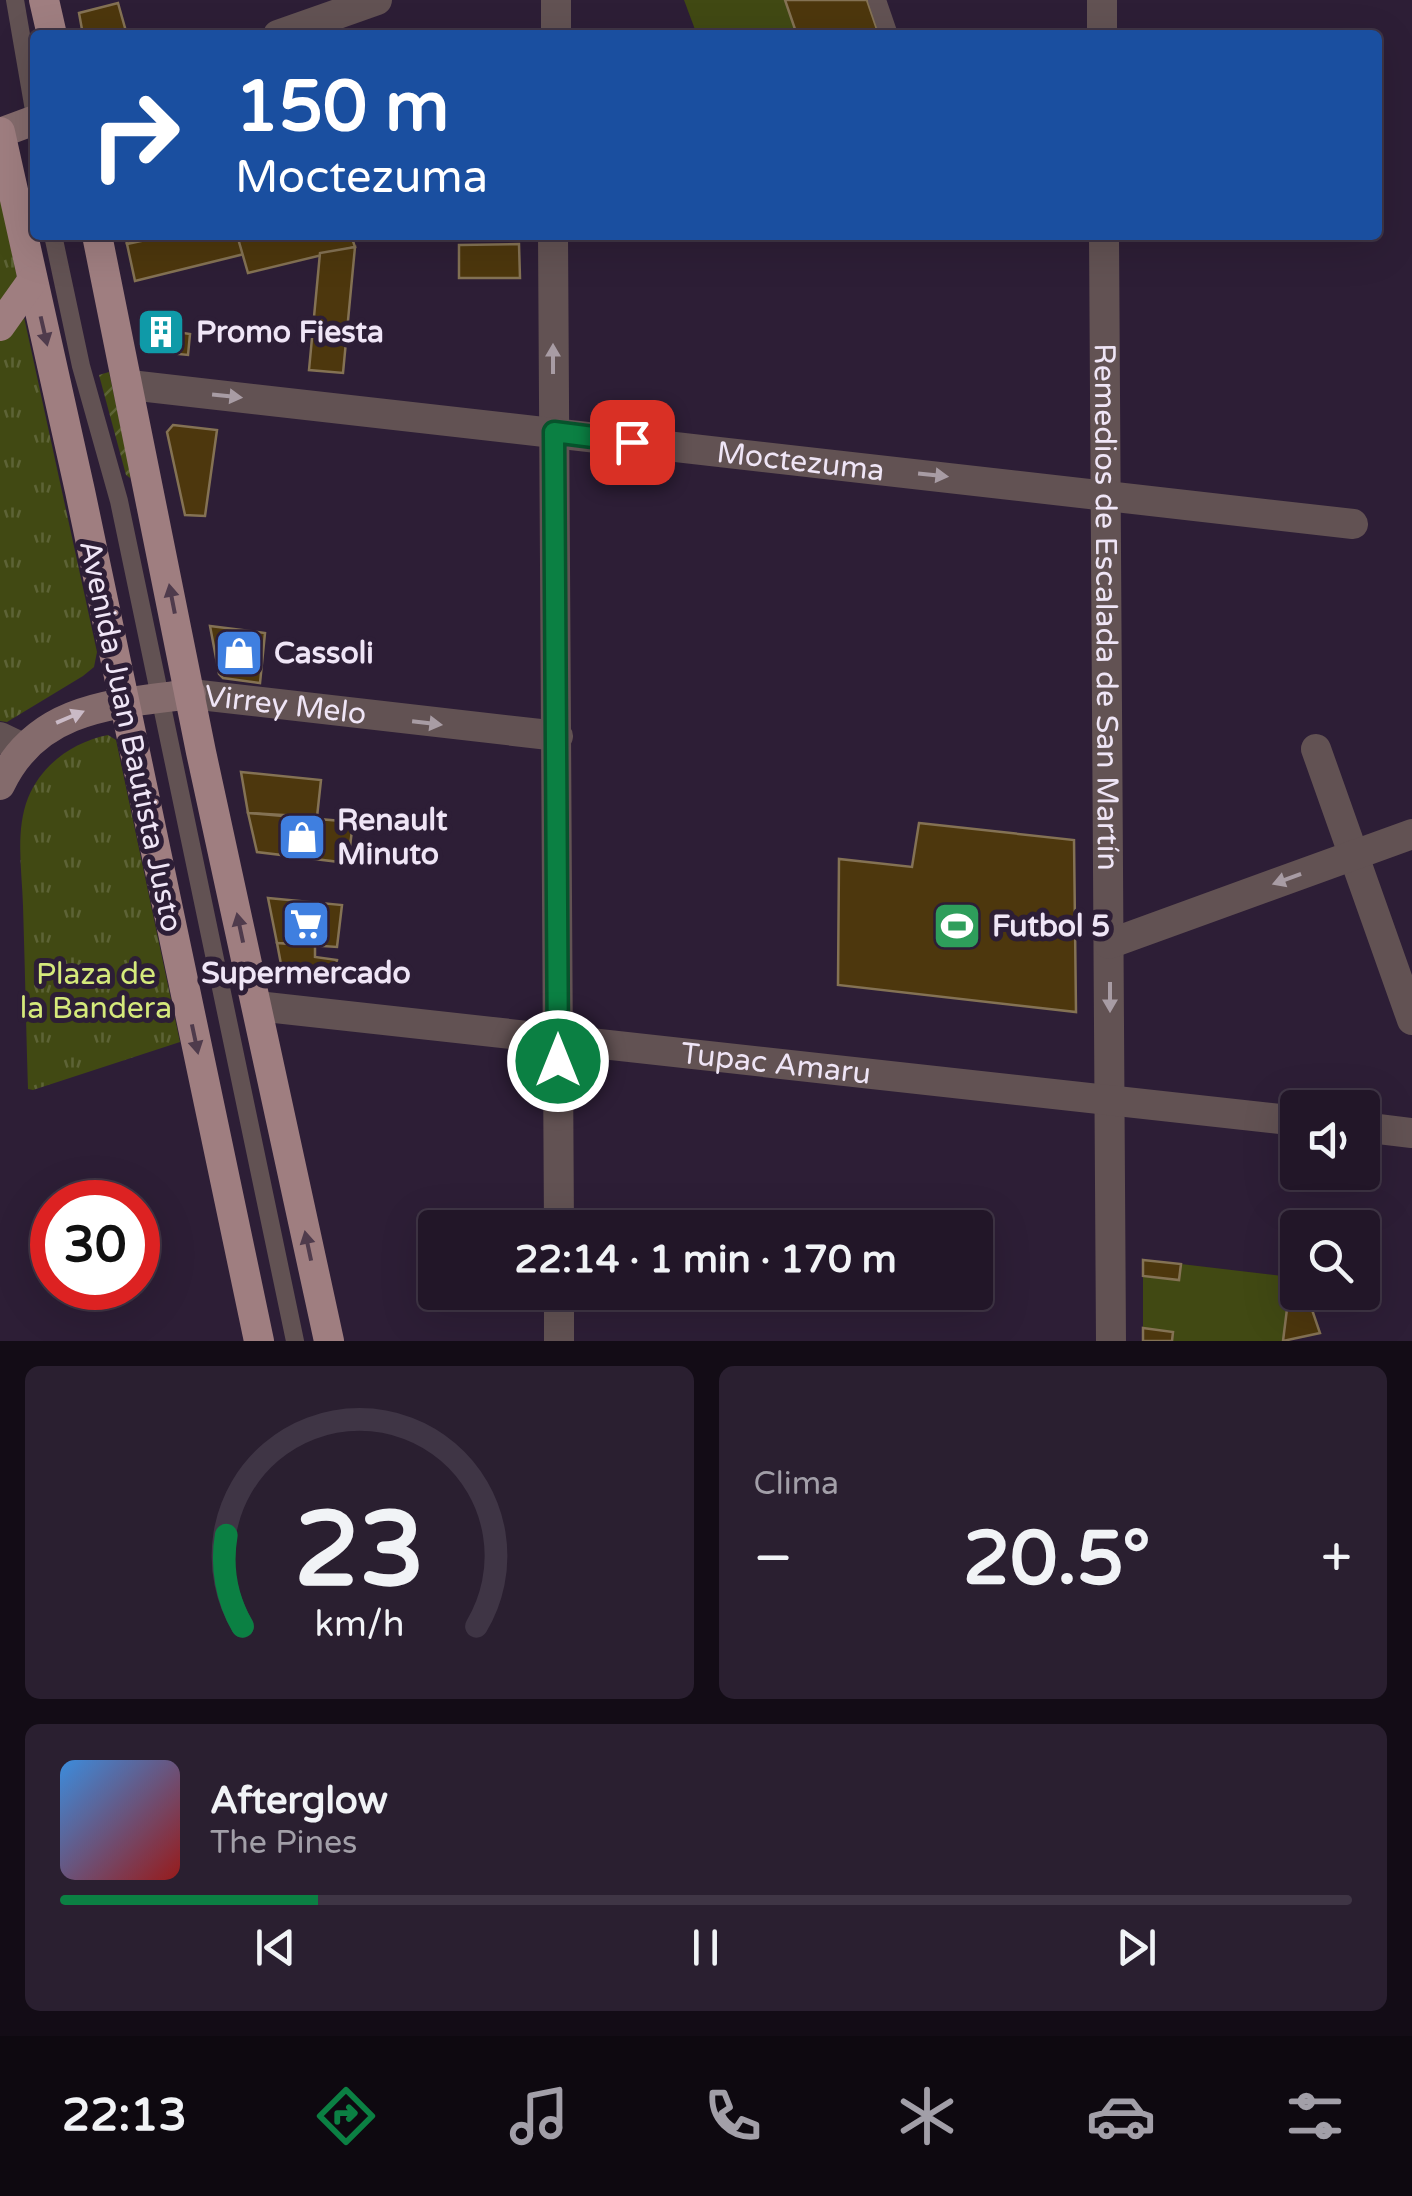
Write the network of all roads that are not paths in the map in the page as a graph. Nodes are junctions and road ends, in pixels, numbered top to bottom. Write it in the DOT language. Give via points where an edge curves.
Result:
graph roads {
  1 [pos="15,0"];
  2 [pos="44,0"];
  3 [pos="377,0"];
  4 [pos="556,0"];
  5 [pos="877,0"];
  6 [pos="1102,0"];
  7 [pos="315,10"];
  8 [pos="51,30"];
  9 [pos="285,30"];
  10 [pos="556,30"];
  11 [pos="887,30"];
  12 [pos="1102,30"];
  13 [pos="30,88"];
  14 [pos="30,120"];
  15 [pos="0,133"];
  16 [pos="54,240"];
  17 [pos="98,240"];
  18 [pos="553,240"];
  19 [pos="1104,240"];
  20 [pos="32,282"];
  21 [pos="0,326"];
  22 [pos="130,385"];
  23 [pos="554,432"];
  24 [pos="1106,495"];
  25 [pos="1354,524"];
  26 [pos="191,694"];
  27 [pos="158,698"];
  28 [pos="125,704"];
  29 [pos="558,736"];
  30 [pos="11,742"];
  31 [pos="1316,749"];
  32 [pos="0,785"];
  33 [pos="1412,834"];
  34 [pos="1353,855"];
  35 [pos="1109,944"];
  36 [pos="257,1006"];
  37 [pos="1412,1020"];
  38 [pos="558,1040"];
  39 [pos="1110,1101"];
  40 [pos="1280,1118"];
  41 [pos="1380,1129"];
  42 [pos="1412,1132"];
  43 [pos="559,1210"];
  44 [pos="559,1310"];
  45 [pos="292,1335"];
  46 [pos="259,1341"];
  47 [pos="328,1341"];
  48 [pos="559,1341"];
  49 [pos="1111,1341"];
  1 -- 13 [label="lane"];
  2 -- 8 [label="main road"];
  3 -- 7 [label="street"];
  4 -- 10 [label="street"];
  5 -- 11 [label="lane"];
  6 -- 12 [label="street"];
  7 -- 9 [label="street"];
  14 -- 15 [label="main road"];
  15 -- 20 [label="main road, Avenida Juan Bautista Justo"];
  16 -- 27 [label="lane" via="119,502"];
  17 -- 22 [label="main road"];
  23 -- 18 [label="street, one-way"];
  19 -- 24 [label="street, Remedios de Escalada de San Martín"];
  20 -- 21 [label="main road"];
  20 -- 28 [label="main road, Avenida Juan Bautista Justo, one-way"];
  22 -- 23 [label="street, Moctezuma, one-way"];
  26 -- 22 [label="main road, one-way"];
  23 -- 24 [label="street, Moctezuma, one-way"];
  23 -- 29 [label="street"];
  24 -- 25 [label="street, Moctezuma"];
  24 -- 35 [label="street, Remedios de Escalada de San Martín"];
  26 -- 27 [label="main road, Virrey Melo"];
  26 -- 29 [label="street, Virrey Melo, one-way"];
  36 -- 26 [label="main road, one-way"];
  27 -- 28 [label="main road, Virrey Melo"];
  27 -- 45 [label="lane"];
  30 -- 28 [label="main road, Virrey Melo, one-way" via="94,708"];
  28 -- 46 [label="main road, Avenida Juan Bautista Justo, one-way"];
  29 -- 38 [label="street"];
  30 -- 32 [label="main road"];
  31 -- 34 [label="street"];
  33 -- 34 [label="street"];
  34 -- 35 [label="street, one-way"];
  34 -- 37 [label="street"];
  35 -- 39 [label="street, Remedios de Escalada de San Martín, one-way"];
  36 -- 38 [label="street, Tupac Amaru"];
  47 -- 36 [label="main road, one-way"];
  38 -- 39 [label="street, Tupac Amaru"];
  38 -- 43 [label="street"];
  39 -- 40 [label="street, Tupac Amaru"];
  39 -- 49 [label="street, Remedios de Escalada de San Martín"];
  41 -- 42 [label="street"];
  44 -- 48 [label="street"];
}
